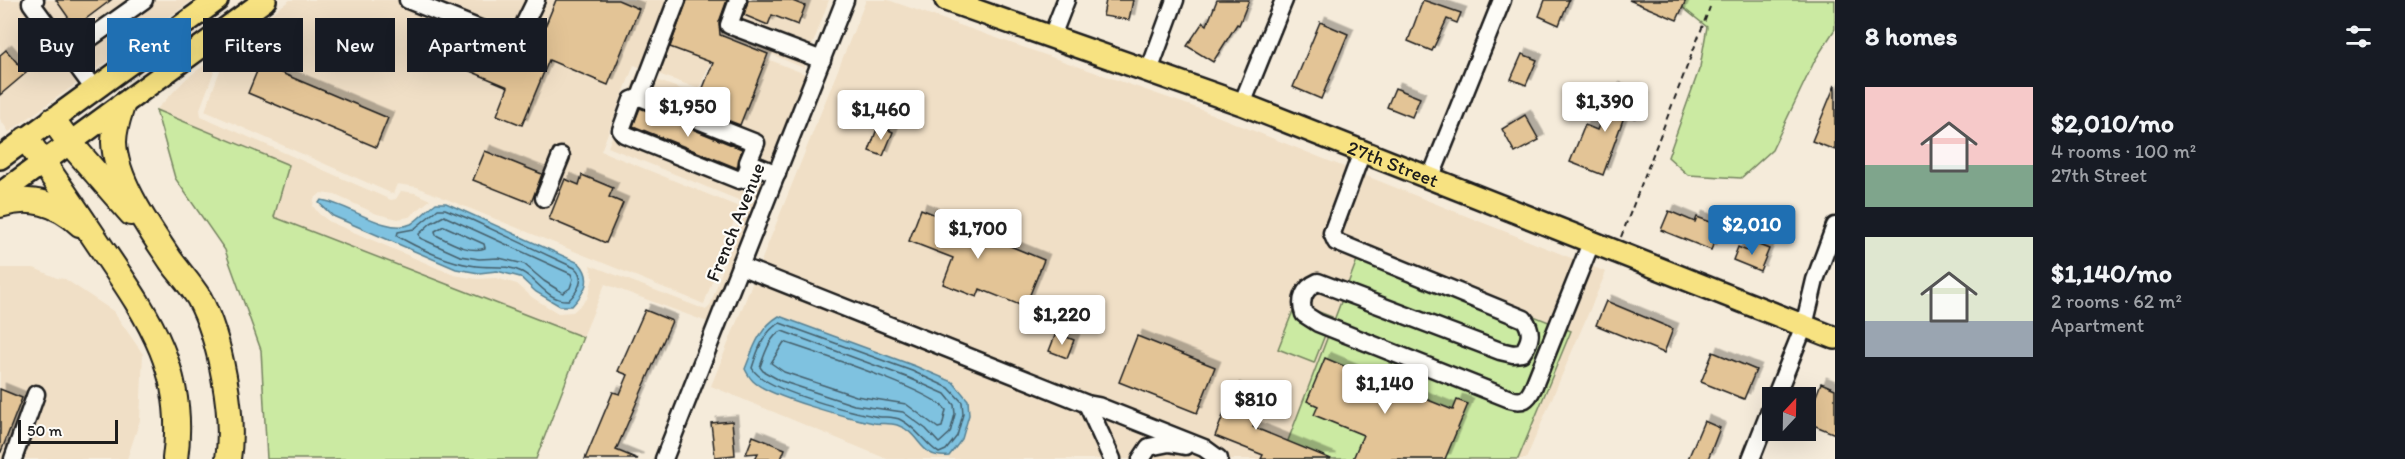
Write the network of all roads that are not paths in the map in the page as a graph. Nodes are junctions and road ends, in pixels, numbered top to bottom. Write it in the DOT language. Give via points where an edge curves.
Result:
graph roads {
  1 [pos="35,0"];
  2 [pos="144,0"];
  3 [pos="265,0"];
  4 [pos="408,0"];
  5 [pos="536,0"];
  6 [pos="677,0"];
  7 [pos="738,0"];
  8 [pos="845,0"];
  9 [pos="1066,0"];
  10 [pos="1175,0"];
  11 [pos="1284,0"];
  12 [pos="1502,0"];
  13 [pos="214,1"];
  14 [pos="956,2"];
  15 [pos="43,18"];
  16 [pos="95,35"];
  17 [pos="1052,36"];
  18 [pos="822,60"];
  19 [pos="1149,71"];
  20 [pos="82,72"];
  21 [pos="94,88"];
  22 [pos="640,97"];
  23 [pos="1242,104"];
  24 [pos="122,106"];
  25 [pos="53,120"];
  26 [pos="26,139"];
  27 [pos="70,143"];
  28 [pos="1362,152"];
  29 [pos="561,156"];
  30 [pos="0,158"];
  31 [pos="44,162"];
  32 [pos="750,163"];
  33 [pos="777,174"];
  34 [pos="1430,179"];
  35 [pos="0,194"];
  36 [pos="544,198"];
  37 [pos="0,205"];
  38 [pos="1835,226"];
  39 [pos="94,237"];
  40 [pos="1591,243"];
  41 [pos="171,261"];
  42 [pos="740,266"];
  43 [pos="1804,326"];
  44 [pos="1835,338"];
  45 [pos="1779,387"];
  46 [pos="36,394"];
  47 [pos="1088,404"];
  48 [pos="1762,432"];
  49 [pos="1204,448"];
  50 [pos="13,459"];
  51 [pos="175,459"];
  52 [pos="228,459"];
  53 [pos="664,459"];
  54 [pos="1112,459"];
  55 [pos="1141,459"];
  56 [pos="1219,459"];
  57 [pos="1751,459"];
  1 -- 15 [label="street" via="32,3"];
  2 -- 16 [label="street"];
  3 -- 24 [label="main road"];
  4 -- 5 [label="street" via="515,43"];
  6 -- 22 [label="street"];
  7 -- 18 [label="street" via="729,25"];
  8 -- 18 [label="street, French Avenue"];
  9 -- 17 [label="street"];
  10 -- 19 [label="street"];
  11 -- 23 [label="street"];
  12 -- 34 [label="street"];
  13 -- 21 [label="main road"];
  14 -- 17 [label="main road, 27th Street"];
  17 -- 19 [label="main road, 27th Street"];
  18 -- 33 [label="street, French Avenue"];
  19 -- 23 [label="main road, 27th Street"];
  20 -- 21 [label="street"];
  21 -- 25 [label="main road"];
  22 -- 32 [label="street" via="756,143"];
  22 -- 32 [label="street" via="632,100 621,126 624,134 739,180 744,179"];
  23 -- 28 [label="main road, 27th Street"];
  24 -- 27 [label="main road"];
  24 -- 41 [label="highway" via="114,143 118,165 131,195"];
  25 -- 26 [label="main road"];
  25 -- 27 [label="highway"];
  26 -- 30 [label="main road"];
  26 -- 31 [label="highway"];
  27 -- 31 [label="main road"];
  27 -- 41 [label="highway"];
  28 -- 34 [label="main road, 27th Street"];
  28 -- 40 [label="street" via="1332,234 1336,242 1524,319 1530,337 1522,353 1500,351 1318,282 1306,290 1301,302 1304,314 1318,323 1510,399 1524,400 1533,388"];
  29 -- 36 [label="street"];
  31 -- 35 [label="main road"];
  31 -- 39 [label="highway"];
  32 -- 33 [label="street"];
  33 -- 42 [label="street, French Avenue"];
  34 -- 40 [label="main road, 27th Street"];
  37 -- 39 [label="highway" via="34,200 55,207 73,217"];
  38 -- 43 [label="street" via="1815,280"];
  39 -- 51 [label="highway" via="152,324 168,363 176,403"];
  40 -- 43 [label="main road, 27th Street"];
  41 -- 52 [label="highway" via="199,298 215,339 226,389"];
  42 -- 47 [label="street"];
  42 -- 53 [label="street, French Avenue"];
  43 -- 44 [label="main road, 27th Street"];
  43 -- 45 [label="street"];
  46 -- 50 [label="street"];
  47 -- 49 [label="street"];
  47 -- 54 [label="street"];
  48 -- 57 [label="street"];
  49 -- 55 [label="street" via="1169,444 1149,447"];
  49 -- 56 [label="street"];
}
